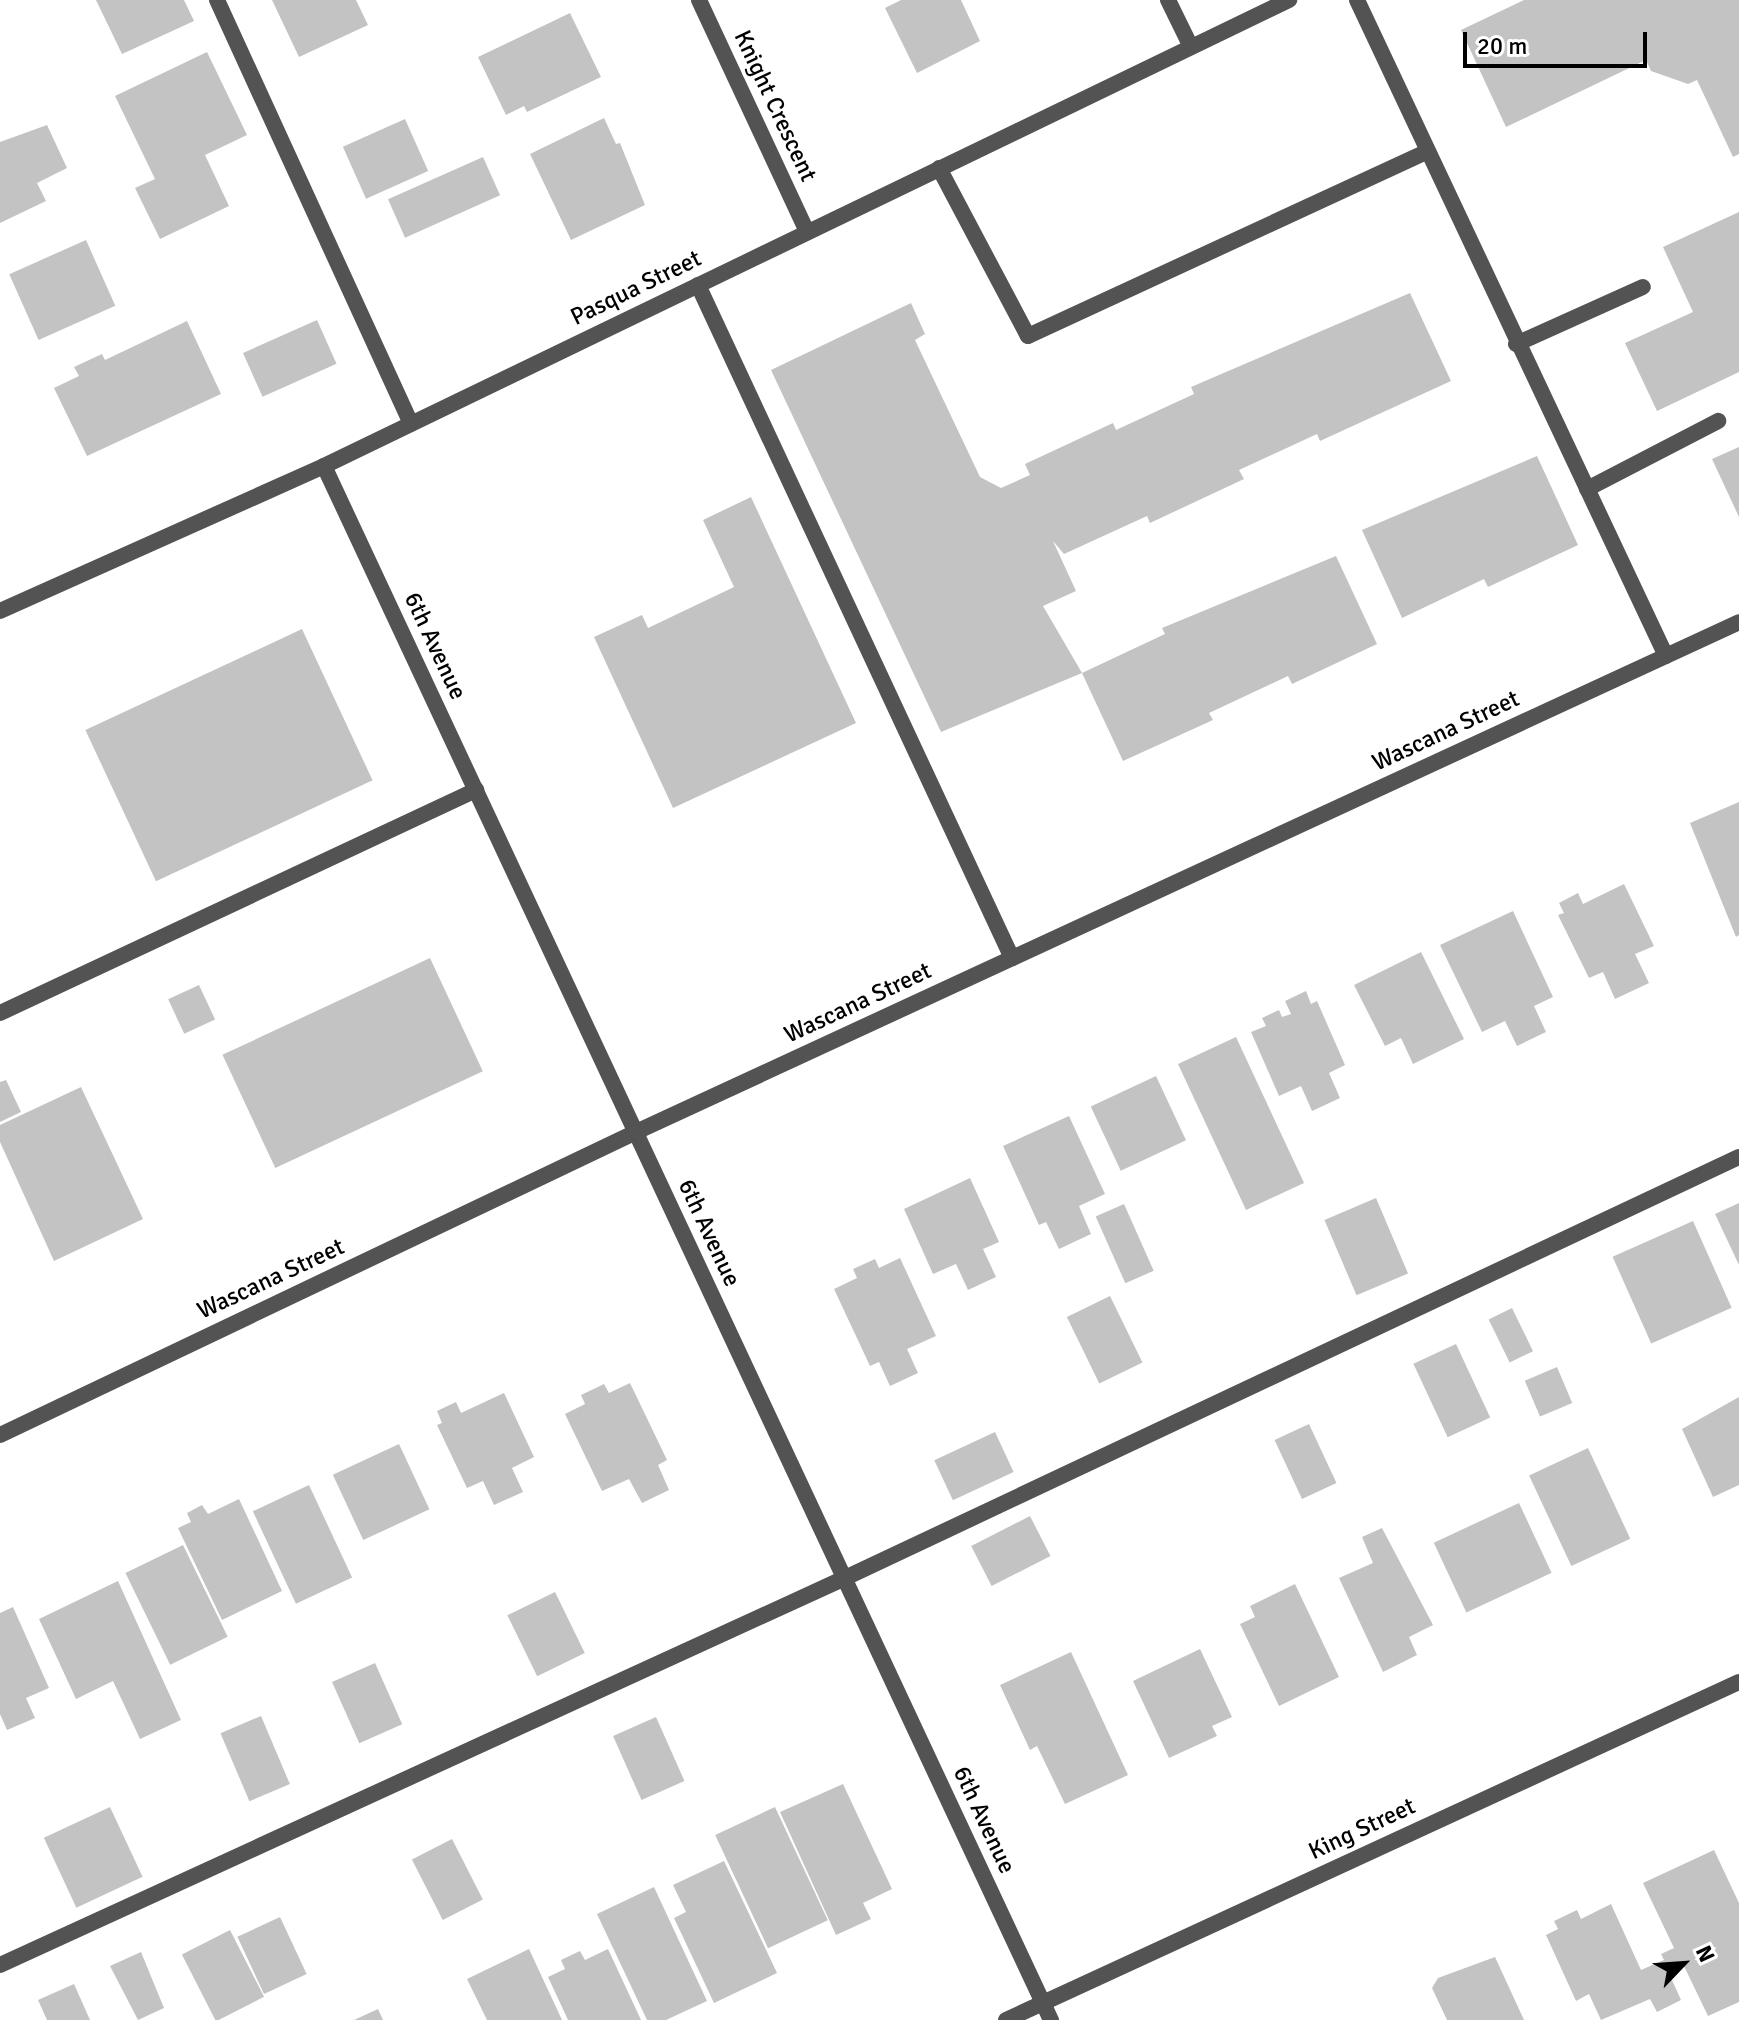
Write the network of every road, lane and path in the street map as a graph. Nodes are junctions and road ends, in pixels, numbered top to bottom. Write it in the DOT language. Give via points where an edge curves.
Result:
graph roads {
  1 [pos="217,0"];
  2 [pos="699,0"];
  3 [pos="1168,0"];
  4 [pos="1289,0"];
  5 [pos="1357,0"];
  6 [pos="1191,47"];
  7 [pos="1426,152"];
  8 [pos="939,168"];
  9 [pos="807,232"];
  10 [pos="698,285"];
  11 [pos="1643,287"];
  12 [pos="1516,344"];
  13 [pos="1718,421"];
  14 [pos="411,424"];
  15 [pos="324,466"];
  16 [pos="1587,489"];
  17 [pos="1,607"];
  18 [pos="1739,622"];
  19 [pos="1666,656"];
  20 [pos="476,790"];
  21 [pos="1012,958"];
  22 [pos="0,1013"];
  23 [pos="636,1132"];
  24 [pos="1739,1157"];
  25 [pos="0,1435"];
  26 [pos="845,1578"];
  27 [pos="1739,1682"];
  28 [pos="0,1965"];
  29 [pos="1043,2003"];
  30 [pos="1006,2020"];
  31 [pos="1051,2020"];
  1 -- 14 [label="street"];
  2 -- 9 [label="street, Knight Crescent"];
  3 -- 6 [label="street"];
  4 -- 6 [label="street, Pasqua Street"];
  5 -- 7 [label="street"];
  6 -- 8 [label="street, Pasqua Street"];
  7 -- 8 [label="street" via="1028,336"];
  7 -- 12 [label="street"];
  8 -- 9 [label="street, Pasqua Street"];
  9 -- 10 [label="street, Pasqua Street"];
  10 -- 14 [label="street, Pasqua Street"];
  10 -- 21 [label="street"];
  11 -- 12 [label="street"];
  12 -- 16 [label="street"];
  13 -- 16 [label="street"];
  14 -- 15 [label="street, Pasqua Street"];
  15 -- 17 [label="street, Pasqua Street"];
  15 -- 20 [label="street, 6th Avenue"];
  16 -- 19 [label="street"];
  18 -- 19 [label="street, Wascana Street"];
  19 -- 21 [label="street, Wascana Street"];
  20 -- 22 [label="street"];
  20 -- 23 [label="street, 6th Avenue"];
  21 -- 23 [label="street, Wascana Street"];
  23 -- 25 [label="street, Wascana Street"];
  23 -- 26 [label="street, 6th Avenue"];
  24 -- 26 [label="street"];
  26 -- 28 [label="street"];
  26 -- 29 [label="street, 6th Avenue"];
  27 -- 29 [label="street, King Street"];
  29 -- 30 [label="street, King Street"];
  29 -- 31 [label="street, 6th Avenue"];
}
